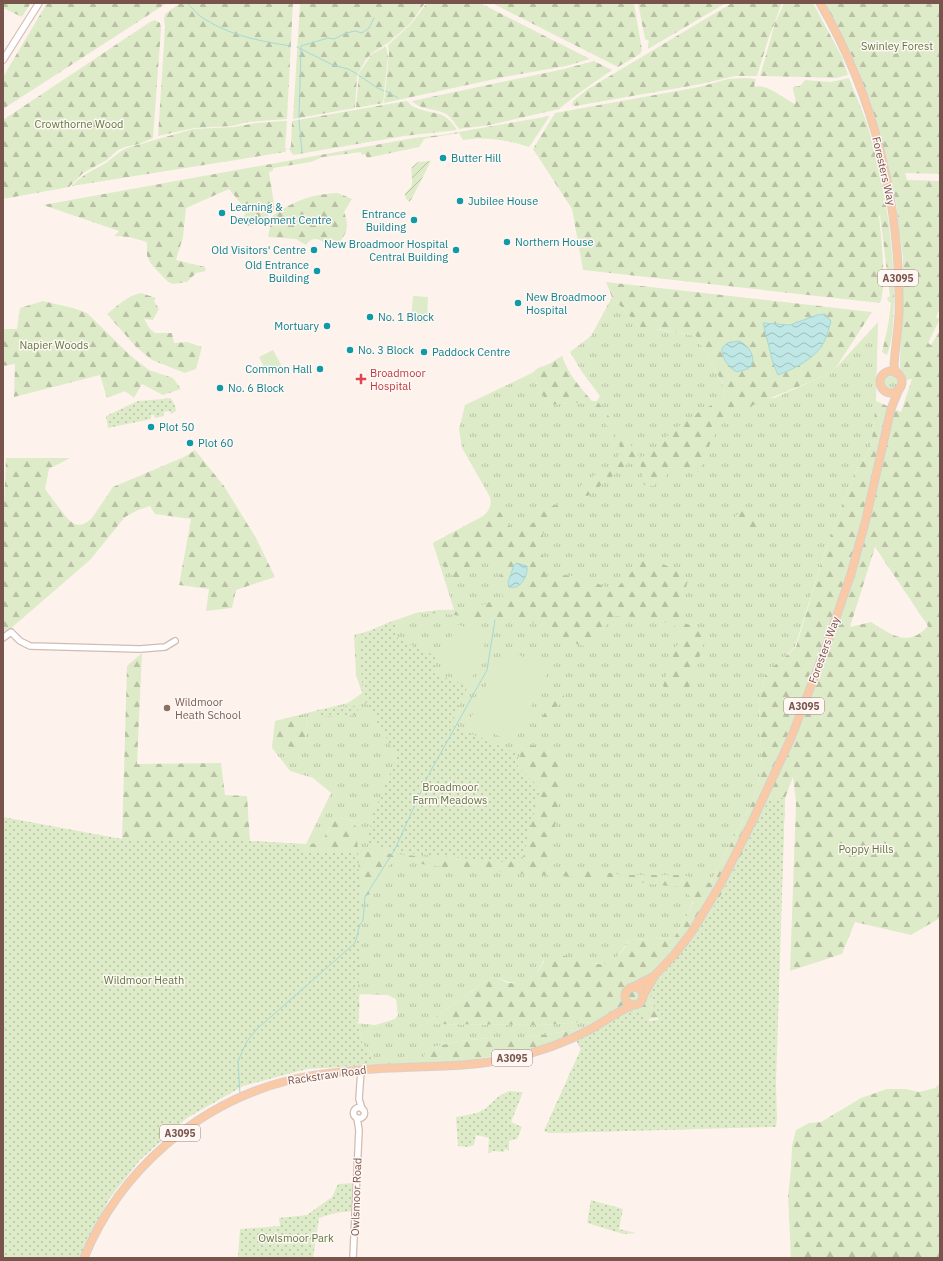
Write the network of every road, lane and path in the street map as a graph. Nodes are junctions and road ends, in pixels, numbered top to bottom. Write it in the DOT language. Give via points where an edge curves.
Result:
graph roads {
  1 [pos="39,3"];
  2 [pos="820,3"];
  3 [pos="3,60"];
  4 [pos="895,351"];
  5 [pos="896,373"];
  6 [pos="883,375"];
  7 [pos="899,389"];
  8 [pos="887,392"];
  9 [pos="891,409"];
  10 [pos="3,638"];
  11 [pos="175,641"];
  12 [pos="655,975"];
  13 [pos="631,988"];
  14 [pos="625,996"];
  15 [pos="643,996"];
  16 [pos="634,1005"];
  17 [pos="613,1015"];
  18 [pos="361,1070"];
  19 [pos="359,1099"];
  20 [pos="362,1109"];
  21 [pos="355,1110"];
  22 [pos="360,1118"];
  23 [pos="84,1258"];
  24 [pos="353,1258"];
  1 -- 3 [label="main road"];
  2 -- 4 [label="main road, Foresters Way / A3095" via="856,78 880,150 892,206 897,255 899,303"];
  4 -- 5 [label="main road, Foresters Way / A3095"];
  4 -- 6 [label="main road, Foresters Way / A3095"];
  5 -- 6 [label="main road" via="889,372"];
  5 -- 7 [label="main road" via="901,380"];
  6 -- 8 [label="main road" via="880,385"];
  7 -- 8 [label="main road"];
  7 -- 9 [label="main road, Foresters Way / A3095"];
  8 -- 9 [label="main road, Foresters Way / A3095"];
  9 -- 12 [label="main road, Foresters Way / A3095" via="850,574 827,644 793,732 759,809 720,885 691,933"];
  10 -- 11 [label="street" via="11,632 30,646 114,650 165,647"];
  12 -- 13 [label="main road, Foresters Way / A3095"];
  12 -- 15 [label="main road, Foresters Way / A3095"];
  13 -- 14 [label="main road"];
  13 -- 15 [label="main road" via="638,989"];
  14 -- 16 [label="main road" via="627,1002"];
  14 -- 17 [label="main road, Rackstraw Road / A3095"];
  15 -- 16 [label="main road" via="640,1002"];
  16 -- 17 [label="main road, Rackstraw Road / A3095"];
  17 -- 18 [label="main road, Rackstraw Road / A3095" via="580,1035 555,1046 516,1057 478,1063"];
  18 -- 19 [label="street"];
  18 -- 23 [label="main road, Rackstraw Road / A3095" via="311,1075 272,1085 237,1098 192,1124 158,1152 130,1181 106,1216"];
  19 -- 20 [label="street"];
  19 -- 21 [label="street"];
  20 -- 21 [label="street"];
  20 -- 22 [label="street" via="364,1112"];
  21 -- 22 [label="street" via="354,1115"];
  22 -- 24 [label="street, Owlsmoor Road"];
}
